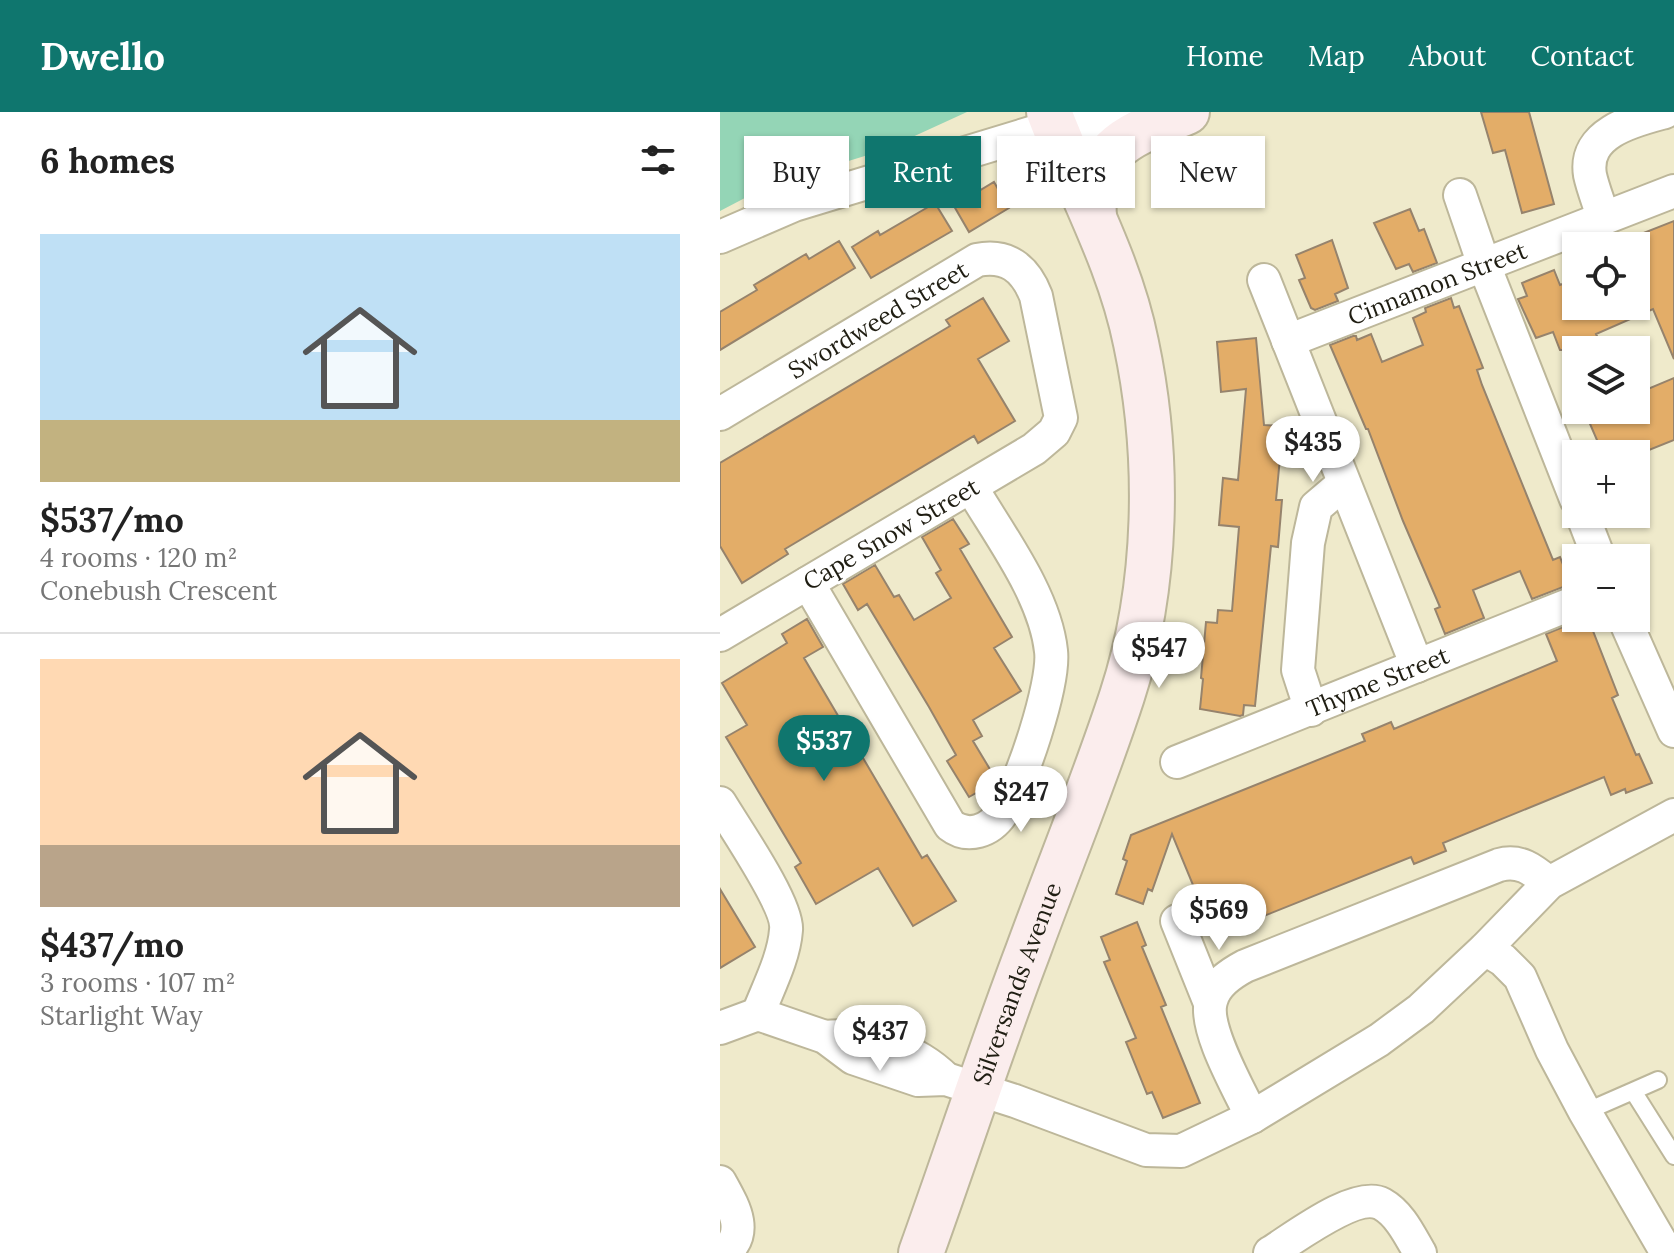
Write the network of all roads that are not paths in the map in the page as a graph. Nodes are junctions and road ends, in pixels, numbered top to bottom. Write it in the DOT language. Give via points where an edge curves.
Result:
graph roads {
  1 [pos="1148,112"];
  2 [pos="1187,112"];
  3 [pos="1665,112"];
  4 [pos="1051,119"];
  5 [pos="1674,191"];
  6 [pos="1460,195"];
  7 [pos="1094,217"];
  8 [pos="1603,217"];
  9 [pos="720,237"];
  10 [pos="1484,265"];
  11 [pos="1264,280"];
  12 [pos="1288,341"];
  13 [pos="720,414"];
  14 [pos="1057,428"];
  15 [pos="1562,463"];
  16 [pos="1343,484"];
  17 [pos="971,487"];
  18 [pos="808,583"];
  19 [pos="1562,608"];
  20 [pos="1630,632"];
  21 [pos="720,635"];
  22 [pos="1417,666"];
  23 [pos="1311,710"];
  24 [pos="1674,731"];
  25 [pos="1177,762"];
  26 [pos="720,803"];
  27 [pos="1674,815"];
  28 [pos="1549,883"];
  29 [pos="1177,921"];
  30 [pos="1485,949"];
  31 [pos="1210,1003"];
  32 [pos="758,1014"];
  33 [pos="720,1028"];
  34 [pos="1658,1080"];
  35 [pos="963,1085"];
  36 [pos="1636,1097"];
  37 [pos="1585,1112"];
  38 [pos="1252,1117"];
  39 [pos="1674,1156"];
  40 [pos="720,1182"];
  41 [pos="724,1253"];
  42 [pos="921,1253"];
  43 [pos="1270,1253"];
  44 [pos="1420,1253"];
  45 [pos="1667,1253"];
  1 -- 4 [label="street" via="1085,123"];
  2 -- 7 [label="street" via="1135,133 1105,159 1097,175"];
  3 -- 8 [label="street" via="1617,127 1600,140 1590,175"];
  4 -- 7 [label="street, Silversands Avenue"];
  4 -- 9 [label="street" via="794,205"];
  5 -- 8 [label="street, Cinnamon Street"];
  6 -- 10 [label="street"];
  7 -- 35 [label="street, Silversands Avenue" via="1136,342 1147,411 1153,489 1139,627 1123,694 1008,1003"];
  8 -- 10 [label="street, Cinnamon Street"];
  10 -- 12 [label="street, Cinnamon Street"];
  10 -- 15 [label="street"];
  11 -- 12 [label="street"];
  12 -- 16 [label="street"];
  13 -- 14 [label="street, Swordweed Street" via="977,260 991,257 1021,270 1036,296 1061,411"];
  14 -- 17 [label="street, Cape Snow Street" via="1045,442"];
  16 -- 22 [label="street"];
  16 -- 23 [label="street" via="1316,507 1308,543 1298,670"];
  17 -- 18 [label="street, Cape Snow Street"];
  17 -- 18 [label="street" via="1035,598 1052,652 1046,693 1018,781 1003,813 983,829 966,833 950,825"];
  18 -- 21 [label="street, Cape Snow Street"];
  19 -- 22 [label="street, Thyme Street"];
  20 -- 24 [label="street"];
  22 -- 23 [label="street, Thyme Street"];
  23 -- 25 [label="street, Thyme Street"];
  26 -- 32 [label="street" via="786,920"];
  27 -- 28 [label="street"];
  28 -- 30 [label="street"];
  28 -- 31 [label="street" via="1517,863 1499,865 1245,966 1222,981"];
  29 -- 31 [label="street"];
  30 -- 37 [label="street" via="1520,977"];
  30 -- 38 [label="street" via="1379,1040"];
  31 -- 38 [label="street" via="1212,1027"];
  32 -- 33 [label="street"];
  32 -- 35 [label="street" via="825,1037 841,1051 869,1052 918,1080"];
  34 -- 36 [label="lane"];
  35 -- 38 [label="street" via="1155,1152 1188,1149"];
  35 -- 42 [label="street, Silversands Avenue"];
  36 -- 37 [label="lane"];
  36 -- 39 [label="lane"];
  37 -- 45 [label="street"];
  40 -- 41 [label="street" via="739,1227"];
  43 -- 44 [label="street" via="1345,1208 1373,1201 1398,1218"];
}
